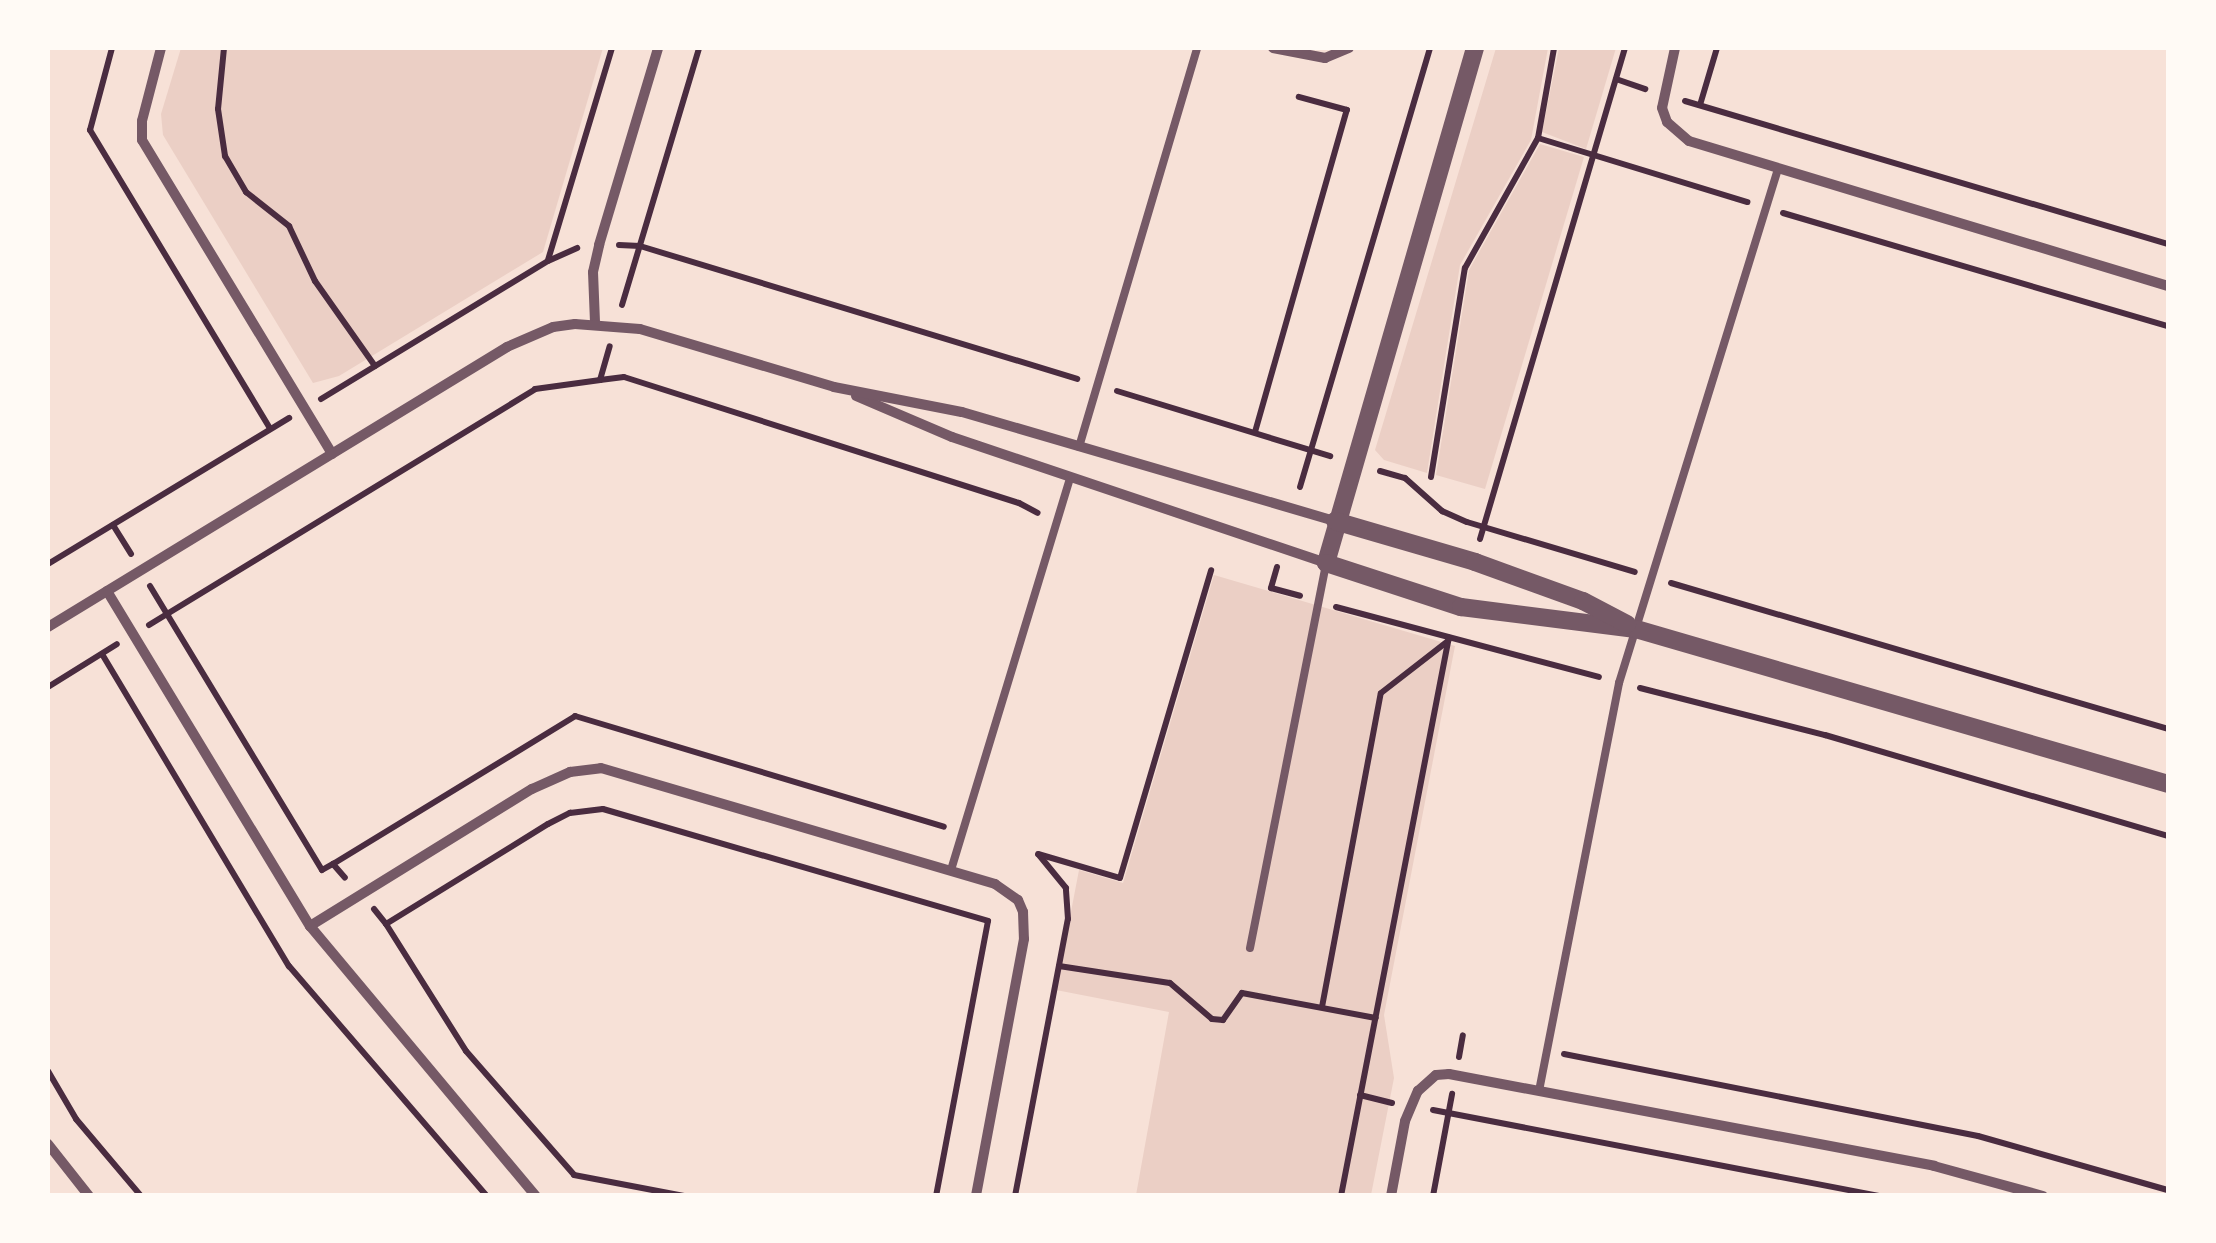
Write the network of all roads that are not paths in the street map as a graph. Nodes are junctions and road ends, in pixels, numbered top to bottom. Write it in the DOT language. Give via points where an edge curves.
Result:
graph roads {
  1 [pos="161,48"];
  2 [pos="658,48"];
  3 [pos="1197,48"];
  4 [pos="1273,48"];
  5 [pos="1349,48"];
  6 [pos="1475,48"];
  7 [pos="1675,48"];
  8 [pos="1778,170"];
  9 [pos="2168,286"];
  10 [pos="596,322"];
  11 [pos="834,387"];
  12 [pos="1079,448"];
  13 [pos="332,454"];
  14 [pos="1070,478"];
  15 [pos="1335,521"];
  16 [pos="1326,562"];
  17 [pos="107,591"];
  18 [pos="48,627"];
  19 [pos="1636,629"];
  20 [pos="2168,784"];
  21 [pos="951,870"];
  22 [pos="310,926"];
  23 [pos="1250,948"];
  24 [pos="1540,1091"];
  25 [pos="48,1144"];
  26 [pos="89,1196"];
  27 [pos="536,1196"];
  28 [pos="976,1196"];
  29 [pos="1391,1196"];
  30 [pos="2043,1196"];
  1 -- 13 [label="street" via="142,140"];
  2 -- 10 [label="street" via="599,245"];
  3 -- 12 [label="lane"];
  4 -- 5 [label="street" via="1325,58"];
  6 -- 15 [label="street"];
  7 -- 8 [label="street" via="1663,94 1668,122 1689,142"];
  8 -- 9 [label="street"];
  8 -- 19 [label="lane"];
  10 -- 11 [label="street"];
  10 -- 13 [label="street" via="529,336"];
  11 -- 12 [label="street" via="962,412"];
  11 -- 14 [label="street" via="952,438"];
  12 -- 15 [label="street"];
  13 -- 17 [label="street"];
  14 -- 16 [label="street"];
  14 -- 21 [label="lane"];
  15 -- 16 [label="street"];
  15 -- 19 [label="street" via="1583,600"];
  16 -- 19 [label="street" via="1461,606"];
  16 -- 23 [label="lane"];
  17 -- 18 [label="street"];
  17 -- 22 [label="street"];
  19 -- 20 [label="street"];
  19 -- 24 [label="lane" via="1619,682"];
  21 -- 22 [label="street" via="601,768 532,788"];
  21 -- 28 [label="street" via="1012,892 1024,912"];
  22 -- 27 [label="street"];
  24 -- 29 [label="street" via="1456,1076 1426,1082 1410,1108"];
  24 -- 30 [label="street" via="1934,1166"];
  25 -- 26 [label="street"];
}
